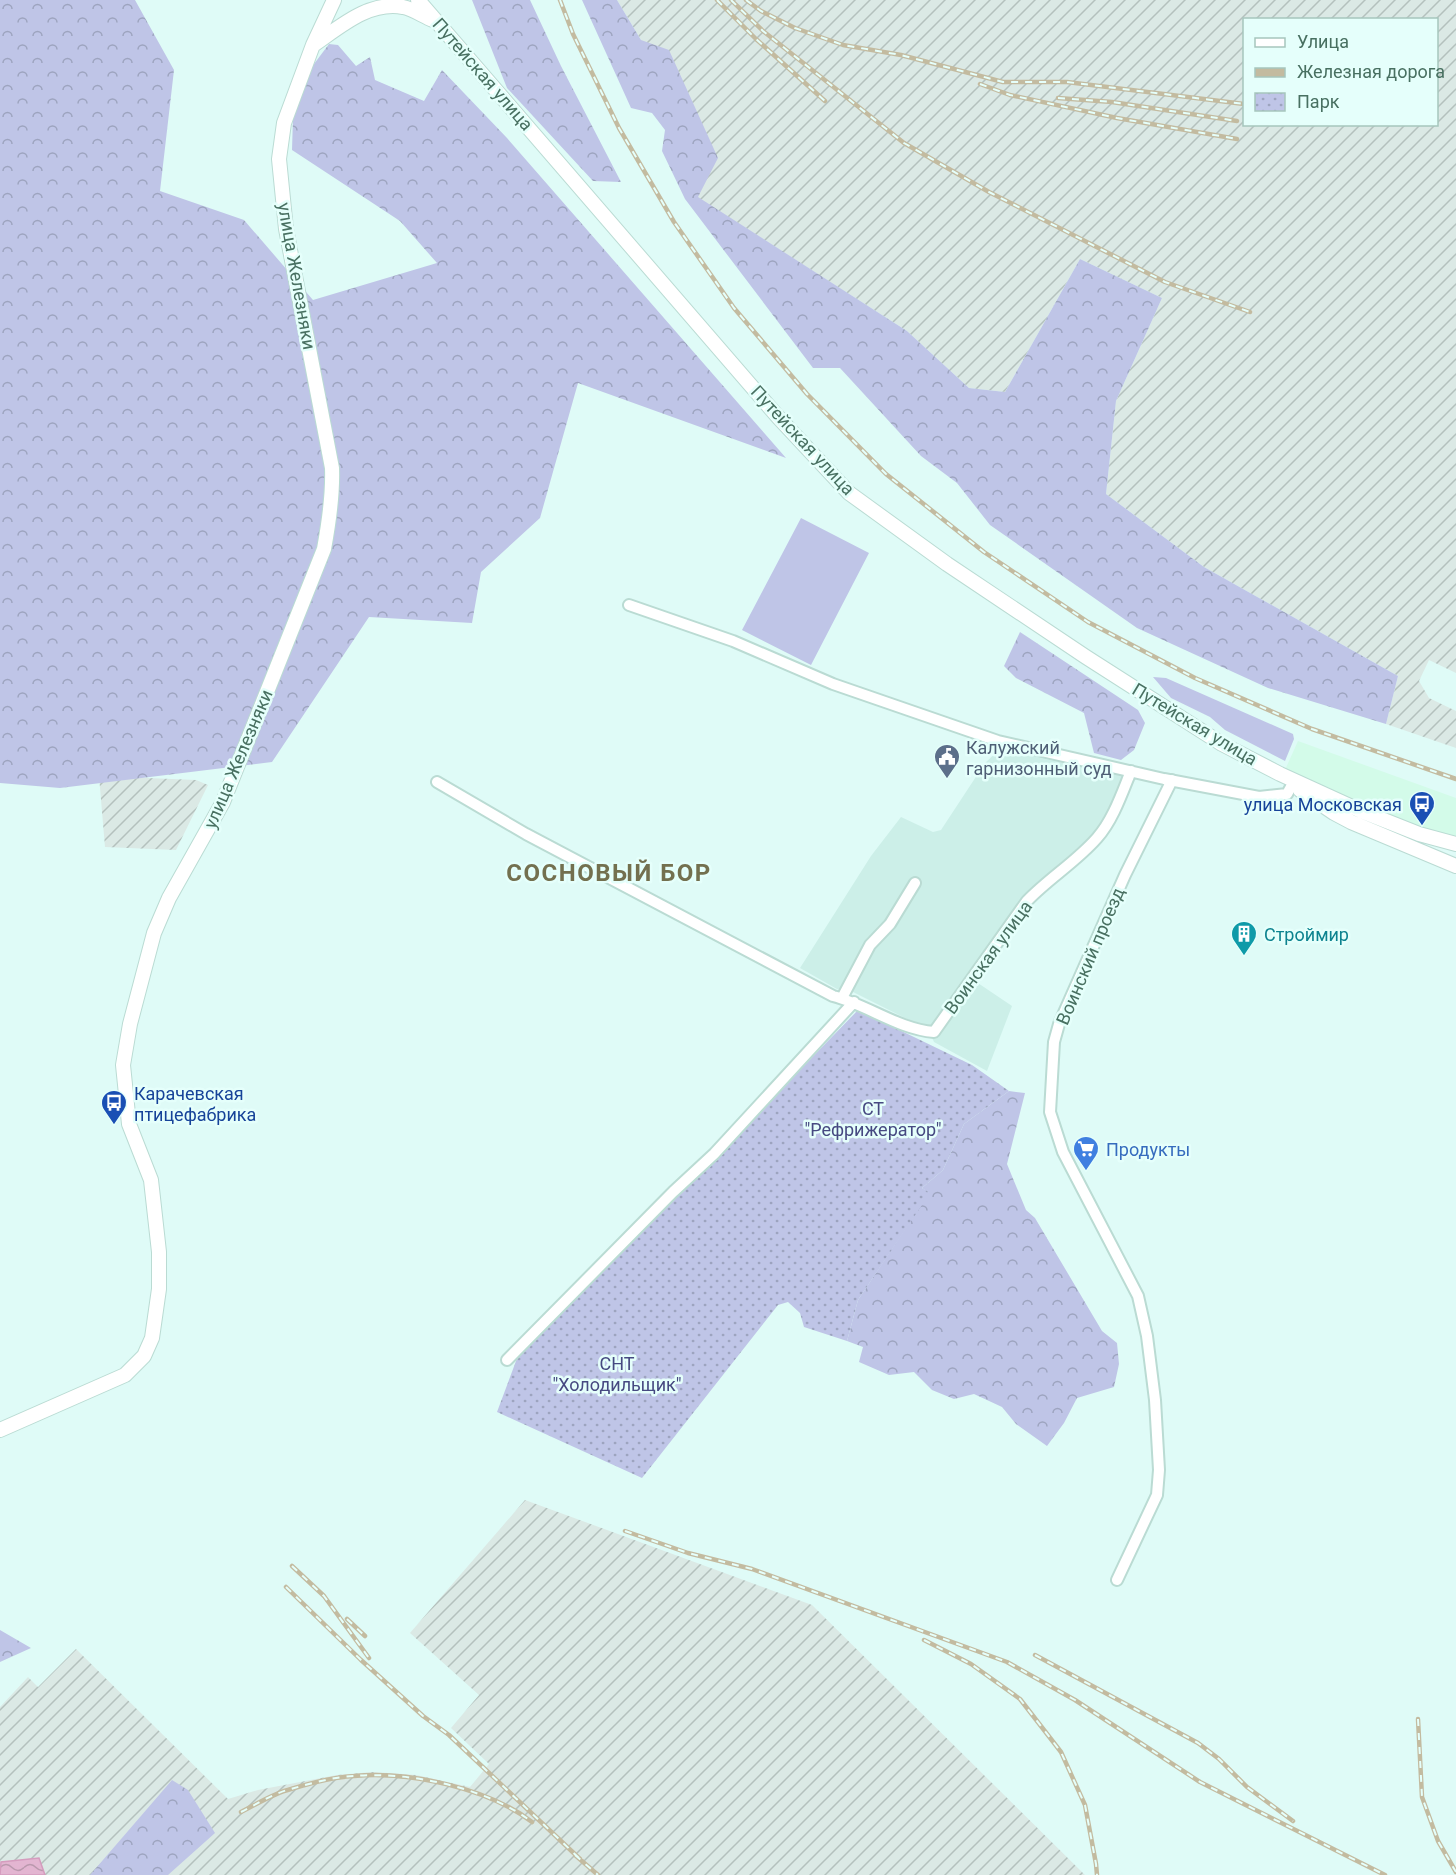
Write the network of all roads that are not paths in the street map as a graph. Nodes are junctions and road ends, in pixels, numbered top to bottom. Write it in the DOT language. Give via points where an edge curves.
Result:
graph roads {
  1 [pos="334,0"];
  2 [pos="418,0"];
  3 [pos="438,22"];
  4 [pos="313,45"];
  5 [pos="629,605"];
  6 [pos="1131,771"];
  7 [pos="1280,774"];
  8 [pos="1172,780"];
  9 [pos="437,782"];
  10 [pos="1292,785"];
  11 [pos="1456,844"];
  12 [pos="1456,866"];
  13 [pos="915,883"];
  14 [pos="842,998"];
  15 [pos="854,1002"];
  16 [pos="507,1360"];
  17 [pos="0,1430"];
  18 [pos="1117,1580"];
  1 -- 4 [label="street, улица Железняки"];
  2 -- 3 [label="street, Путейская улица"];
  3 -- 4 [label="street" via="405,8 374,8"];
  3 -- 7 [label="street, Путейская улица" via="778,417 849,493 1086,657 1222,744"];
  4 -- 17 [label="street, улица Железняки" via="284,123 279,159 286,230 332,468 329,526 324,549 223,802 169,898 154,933 130,1024 123,1065 129,1124 151,1180 157,1228 159,1289 154,1329 144,1356 125,1375"];
  5 -- 6 [label="street" via="733,641 833,684 998,741"];
  6 -- 8 [label="street"];
  6 -- 15 [label="street, Воинская улица" via="1099,836 1027,901 934,1032 915,1031"];
  7 -- 10 [label="street, Путейская улица"];
  7 -- 11 [label="street, Путейская улица" via="1371,815"];
  8 -- 10 [label="street" via="1259,797 1287,794"];
  8 -- 18 [label="street, Воинский проезд" via="1125,875 1054,1042 1050,1112 1063,1152 1138,1296 1155,1400 1159,1470 1156,1495"];
  9 -- 14 [label="street" via="526,834"];
  10 -- 12 [label="street, Путейская улица" via="1351,822"];
  13 -- 14 [label="street" via="890,924 870,945"];
  14 -- 15 [label="street"];
  15 -- 16 [label="street" via="714,1154"];
}
